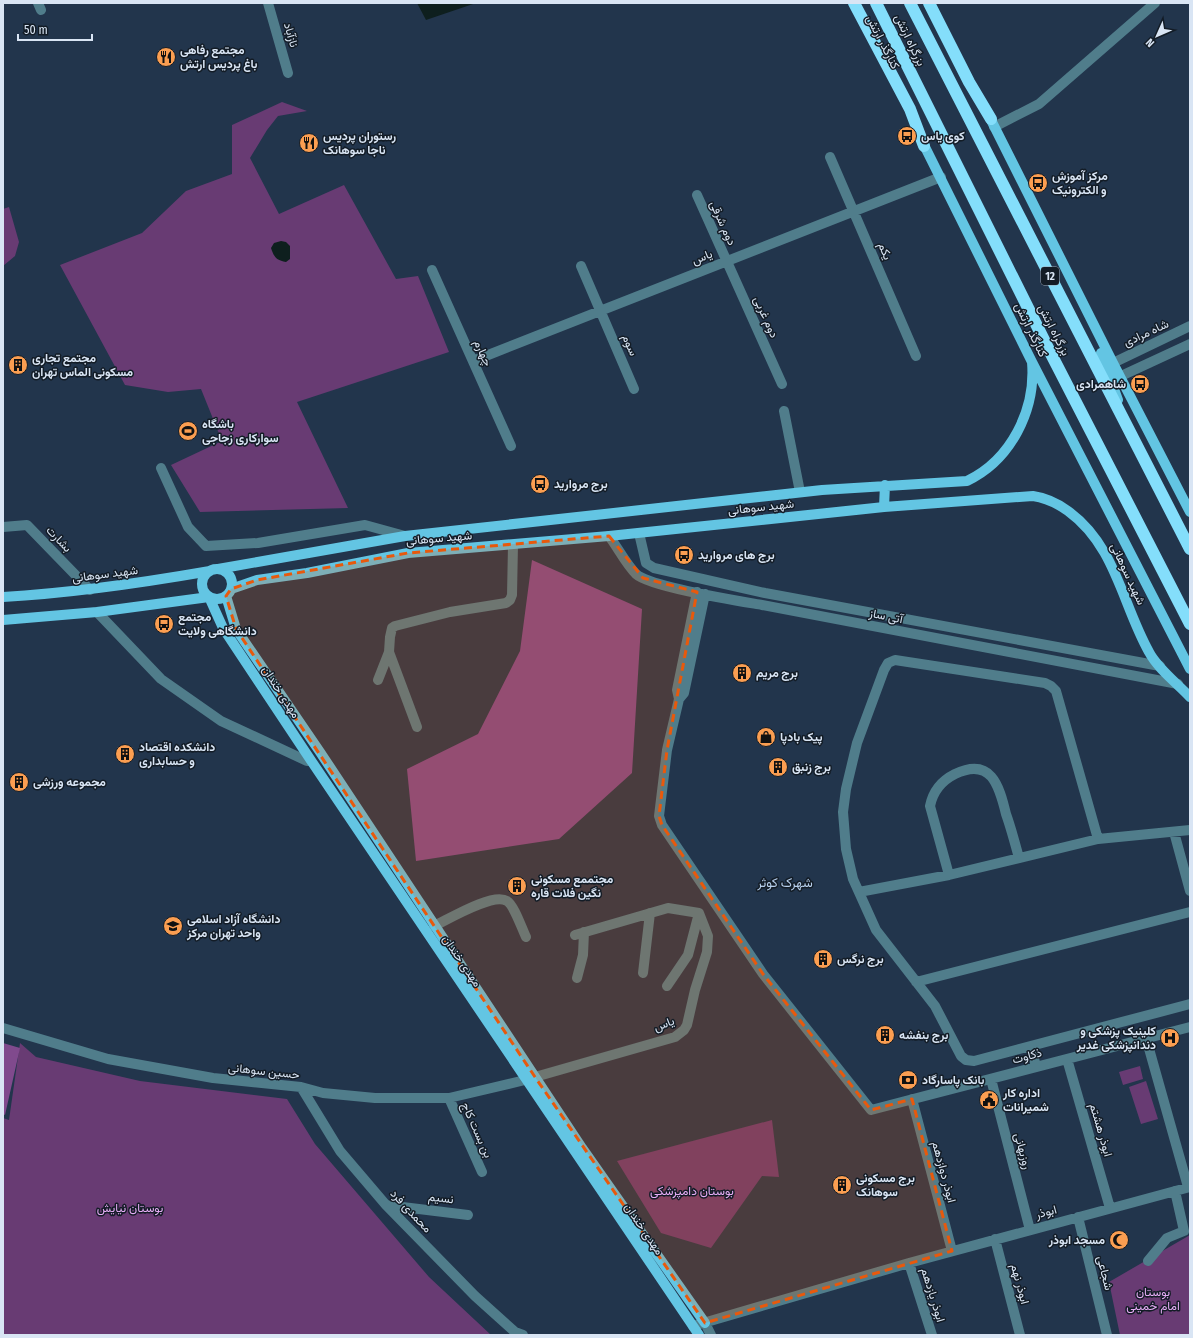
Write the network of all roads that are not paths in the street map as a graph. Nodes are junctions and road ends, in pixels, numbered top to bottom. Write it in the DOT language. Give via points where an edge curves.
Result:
graph roads {
  1 [pos="268,3"];
  2 [pos="849,3"];
  3 [pos="854,3"];
  4 [pos="876,3"];
  5 [pos="910,3"];
  6 [pos="929,3"];
  7 [pos="932,3"];
  8 [pos="1155,3"];
  9 [pos="288,73"];
  10 [pos="992,123"];
  11 [pos="924,146"];
  12 [pos="830,157"];
  13 [pos="941,177"];
  14 [pos="696,195"];
  15 [pos="853,211"];
  16 [pos="727,261"];
  17 [pos="581,266"];
  18 [pos="432,270"];
  19 [pos="1085,308"];
  20 [pos="601,311"];
  21 [pos="1190,326"];
  22 [pos="1190,344"];
  23 [pos="916,356"];
  24 [pos="473,361"];
  25 [pos="1032,362"];
  26 [pos="1113,363"];
  27 [pos="1121,376"];
  28 [pos="782,384"];
  29 [pos="634,389"];
  30 [pos="784,411"];
  31 [pos="1130,432"];
  32 [pos="510,446"];
  33 [pos="161,468"];
  34 [pos="885,485"];
  35 [pos="800,492"];
  36 [pos="884,507"];
  37 [pos="1190,512"];
  38 [pos="3,527"];
  39 [pos="639,533"];
  40 [pos="405,536"];
  41 [pos="609,536"];
  42 [pos="512,545"];
  43 [pos="1190,549"];
  44 [pos="408,553"];
  45 [pos="214,570"];
  46 [pos="90,590"];
  47 [pos="229,592"];
  48 [pos="701,593"];
  49 [pos="765,593"];
  50 [pos="3,597"];
  51 [pos="209,597"];
  52 [pos="762,605"];
  53 [pos="97,612"];
  54 [pos="3,620"];
  55 [pos="1190,624"];
  56 [pos="389,652"];
  57 [pos="1135,661"];
  58 [pos="1160,666"];
  59 [pos="1190,669"];
  60 [pos="1133,676"];
  61 [pos="378,680"];
  62 [pos="1178,684"];
  63 [pos="1190,697"];
  64 [pos="417,727"];
  65 [pos="307,761"];
  66 [pos="1190,830"];
  67 [pos="1174,832"];
  68 [pos="1098,839"];
  69 [pos="1019,858"];
  70 [pos="949,875"];
  71 [pos="1190,891"];
  72 [pos="859,892"];
  73 [pos="1190,912"];
  74 [pos="650,913"];
  75 [pos="699,913"];
  76 [pos="434,926"];
  77 [pos="526,937"];
  78 [pos="643,973"];
  79 [pos="577,978"];
  80 [pos="916,982"];
  81 [pos="667,986"];
  82 [pos="1190,1004"];
  83 [pos="1190,1027"];
  84 [pos="3,1028"];
  85 [pos="1146,1038"];
  86 [pos="1032,1046"];
  87 [pos="1067,1059"];
  88 [pos="1036,1067"];
  89 [pos="530,1078"];
  90 [pos="991,1079"];
  91 [pos="301,1087"];
  92 [pos="449,1098"];
  93 [pos="912,1099"];
  94 [pos="482,1172"];
  95 [pos="1189,1187"];
  96 [pos="1174,1191"];
  97 [pos="386,1205"];
  98 [pos="1110,1208"];
  99 [pos="468,1215"];
  100 [pos="1078,1217"];
  101 [pos="1030,1230"];
  102 [pos="995,1240"];
  103 [pos="952,1251"];
  104 [pos="1148,1261"];
  105 [pos="909,1263"];
  106 [pos="705,1323"];
  107 [pos="693,1326"];
  108 [pos="523,1335"];
  109 [pos="699,1335"];
  110 [pos="711,1335"];
  111 [pos="932,1335"];
  112 [pos="1020,1335"];
  113 [pos="1107,1335"];
  1 -- 9 [label="street, نازآباد"];
  2 -- 11 [label="main road, کنارگذر ارتش"];
  3 -- 11 [label="highway" via="910,108"];
  4 -- 55 [label="highway, بزرگراه ارتش" via="1048,348"];
  5 -- 31 [label="highway, بزرگراه ارتش / 12"];
  6 -- 10 [label="highway"];
  7 -- 10 [label="main road"];
  8 -- 10 [label="street" via="1039,104"];
  10 -- 19 [label="main road"];
  11 -- 13 [label="main road, کنارگذر ارتش"];
  12 -- 15 [label="street, یکم"];
  13 -- 15 [label="street, یاس"];
  13 -- 25 [label="main road, کنارگذر ارتش"];
  14 -- 16 [label="street, دوم شرقی"];
  15 -- 16 [label="street, یاس"];
  15 -- 23 [label="street, یکم"];
  16 -- 20 [label="street, یاس"];
  16 -- 28 [label="street, دوم غربی"];
  17 -- 20 [label="street, سوم"];
  18 -- 24 [label="street, چهارم"];
  19 -- 26 [label="main road"];
  19 -- 31 [label="main road"];
  20 -- 24 [label="street, یاس"];
  20 -- 29 [label="street, سوم"];
  21 -- 26 [label="street, شاه مرادی"];
  22 -- 27 [label="street"];
  24 -- 32 [label="street, چهارم"];
  25 -- 34 [label="main road, شهید سوهانی" via="1032,386 1026,411 1008,448 989,467 967,481"];
  25 -- 59 [label="main road, کنارگذر ارتش"];
  26 -- 27 [label="main road"];
  27 -- 37 [label="main road"];
  30 -- 35 [label="street"];
  31 -- 43 [label="highway, بزرگراه ارتش / 12"];
  33 -- 40 [label="street" via="188,527 206,546 258,543 365,525"];
  34 -- 35 [label="main road, شهید سوهانی"];
  34 -- 36 [label="main road"];
  35 -- 40 [label="main road, شهید سوهانی"];
  36 -- 39 [label="main road, شهید سوهانی"];
  36 -- 58 [label="main road, شهید سوهانی" via="1033,496 1059,505 1079,520 1103,549 1147,648"];
  38 -- 46 [label="street, بشارت" via="27,525"];
  39 -- 41 [label="main road, شهید سوهانی"];
  39 -- 49 [label="street, آتی ساز" via="646,564 649,566"];
  40 -- 44 [label="main road"];
  40 -- 45 [label="main road, شهید سوهانی"];
  41 -- 42 [label="main road, شهید سوهانی"];
  41 -- 48 [label="street, آتی ساز" via="636,574"];
  42 -- 44 [label="main road, شهید سوهانی"];
  42 -- 56 [label="street" via="510,600 506,603 450,612 396,626 392,628"];
  44 -- 47 [label="main road, شهید سوهانی" via="307,573 256,580"];
  45 -- 46 [label="main road, شهید سوهانی"];
  45 -- 47 [label="main road" via="229,576"];
  45 -- 51 [label="main road" via="203,577 203,590"];
  46 -- 50 [label="main road, شهید سوهانی"];
  47 -- 51 [label="main road" via="218,600"];
  47 -- 76 [label="main road, مهدی خندان" via="236,629"];
  48 -- 52 [label="street, آتی ساز"];
  48 -- 93 [label="street, ذکاوت" via="677,690 679,699 667,750 659,816 662,825 763,974 871,1110"];
  49 -- 52 [label="street"];
  49 -- 57 [label="street, آتی ساز"];
  51 -- 53 [label="main road"];
  51 -- 89 [label="main road, مهدی خندان" via="232,642"];
  52 -- 60 [label="street, آتی ساز"];
  53 -- 54 [label="main road"];
  53 -- 65 [label="street" via="161,679 221,721"];
  56 -- 61 [label="street"];
  56 -- 64 [label="street"];
  57 -- 58 [label="street, آتی ساز"];
  57 -- 60 [label="street" via="1139,667 1138,673"];
  58 -- 62 [label="main road, شهید سوهانی"];
  60 -- 62 [label="street, آتی ساز"];
  62 -- 63 [label="main road, شهید سوهانی"];
  66 -- 67 [label="street"];
  67 -- 68 [label="street"];
  67 -- 71 [label="street"];
  68 -- 69 [label="street"];
  68 -- 72 [label="street" via="1056,691 1051,686 895,660 888,663 884,670 857,743 846,789 843,812 846,848 853,879"];
  69 -- 70 [label="street"];
  69 -- 70 [label="street" via="999,787 987,772 970,768 949,777 932,795 930,806"];
  70 -- 72 [label="street"];
  72 -- 80 [label="street" via="876,930"];
  73 -- 80 [label="street"];
  74 -- 75 [label="street" via="668,908"];
  74 -- 78 [label="street"];
  74 -- 79 [label="street" via="579,934 583,955"];
  75 -- 81 [label="street" via="688,955"];
  75 -- 89 [label="street, یاس" via="708,936 707,952 684,1030 675,1037"];
  76 -- 77 [label="street" via="484,902 502,899 511,904"];
  76 -- 89 [label="main road, مهدی خندان"];
  80 -- 86 [label="street" via="935,1006 961,1056 966,1060 974,1061"];
  82 -- 86 [label="street"];
  83 -- 85 [label="street, ذکاوت"];
  84 -- 91 [label="street, حسین سوهانی" via="108,1059 213,1078"];
  85 -- 87 [label="street, ذکاوت"];
  85 -- 95 [label="street"];
  86 -- 88 [label="street"];
  87 -- 88 [label="street, ذکاوت"];
  87 -- 98 [label="street, ابوذر هشتم"];
  88 -- 90 [label="street, ذکاوت"];
  89 -- 92 [label="street, حسین سوهانی"];
  89 -- 106 [label="main road, مهدی خندان"];
  89 -- 107 [label="main road, مهدی خندان"];
  90 -- 93 [label="street, ذکاوت"];
  90 -- 101 [label="street, روزبهانی"];
  91 -- 92 [label="street, حسین سوهانی" via="323,1093 375,1098"];
  91 -- 97 [label="street, محمدی فرد" via="340,1151"];
  92 -- 94 [label="street, بن بست کاج"];
  93 -- 103 [label="street, ابوذر دوازدهم"];
  95 -- 96 [label="street, ابوذر"];
  96 -- 98 [label="street, ابوذر"];
  96 -- 104 [label="street" via="1184,1231 1167,1238"];
  97 -- 99 [label="street, نسیم"];
  97 -- 108 [label="street, محمدی فرد" via="475,1296 515,1332"];
  98 -- 100 [label="street, ابوذر"];
  100 -- 101 [label="street, ابوذر"];
  100 -- 113 [label="street, شجاعی"];
  101 -- 102 [label="street, ابوذر"];
  102 -- 103 [label="street, ابوذر"];
  102 -- 112 [label="street, ابوذر نهم"];
  103 -- 105 [label="street, ابوذر"];
  105 -- 106 [label="street, ابوذر"];
  105 -- 111 [label="street, ابوذر یازدهم"];
  106 -- 107 [label="street, ابوذر"];
  106 -- 110 [label="street, مهدی خندان"];
  107 -- 109 [label="main road, مهدی خندان"];
}
